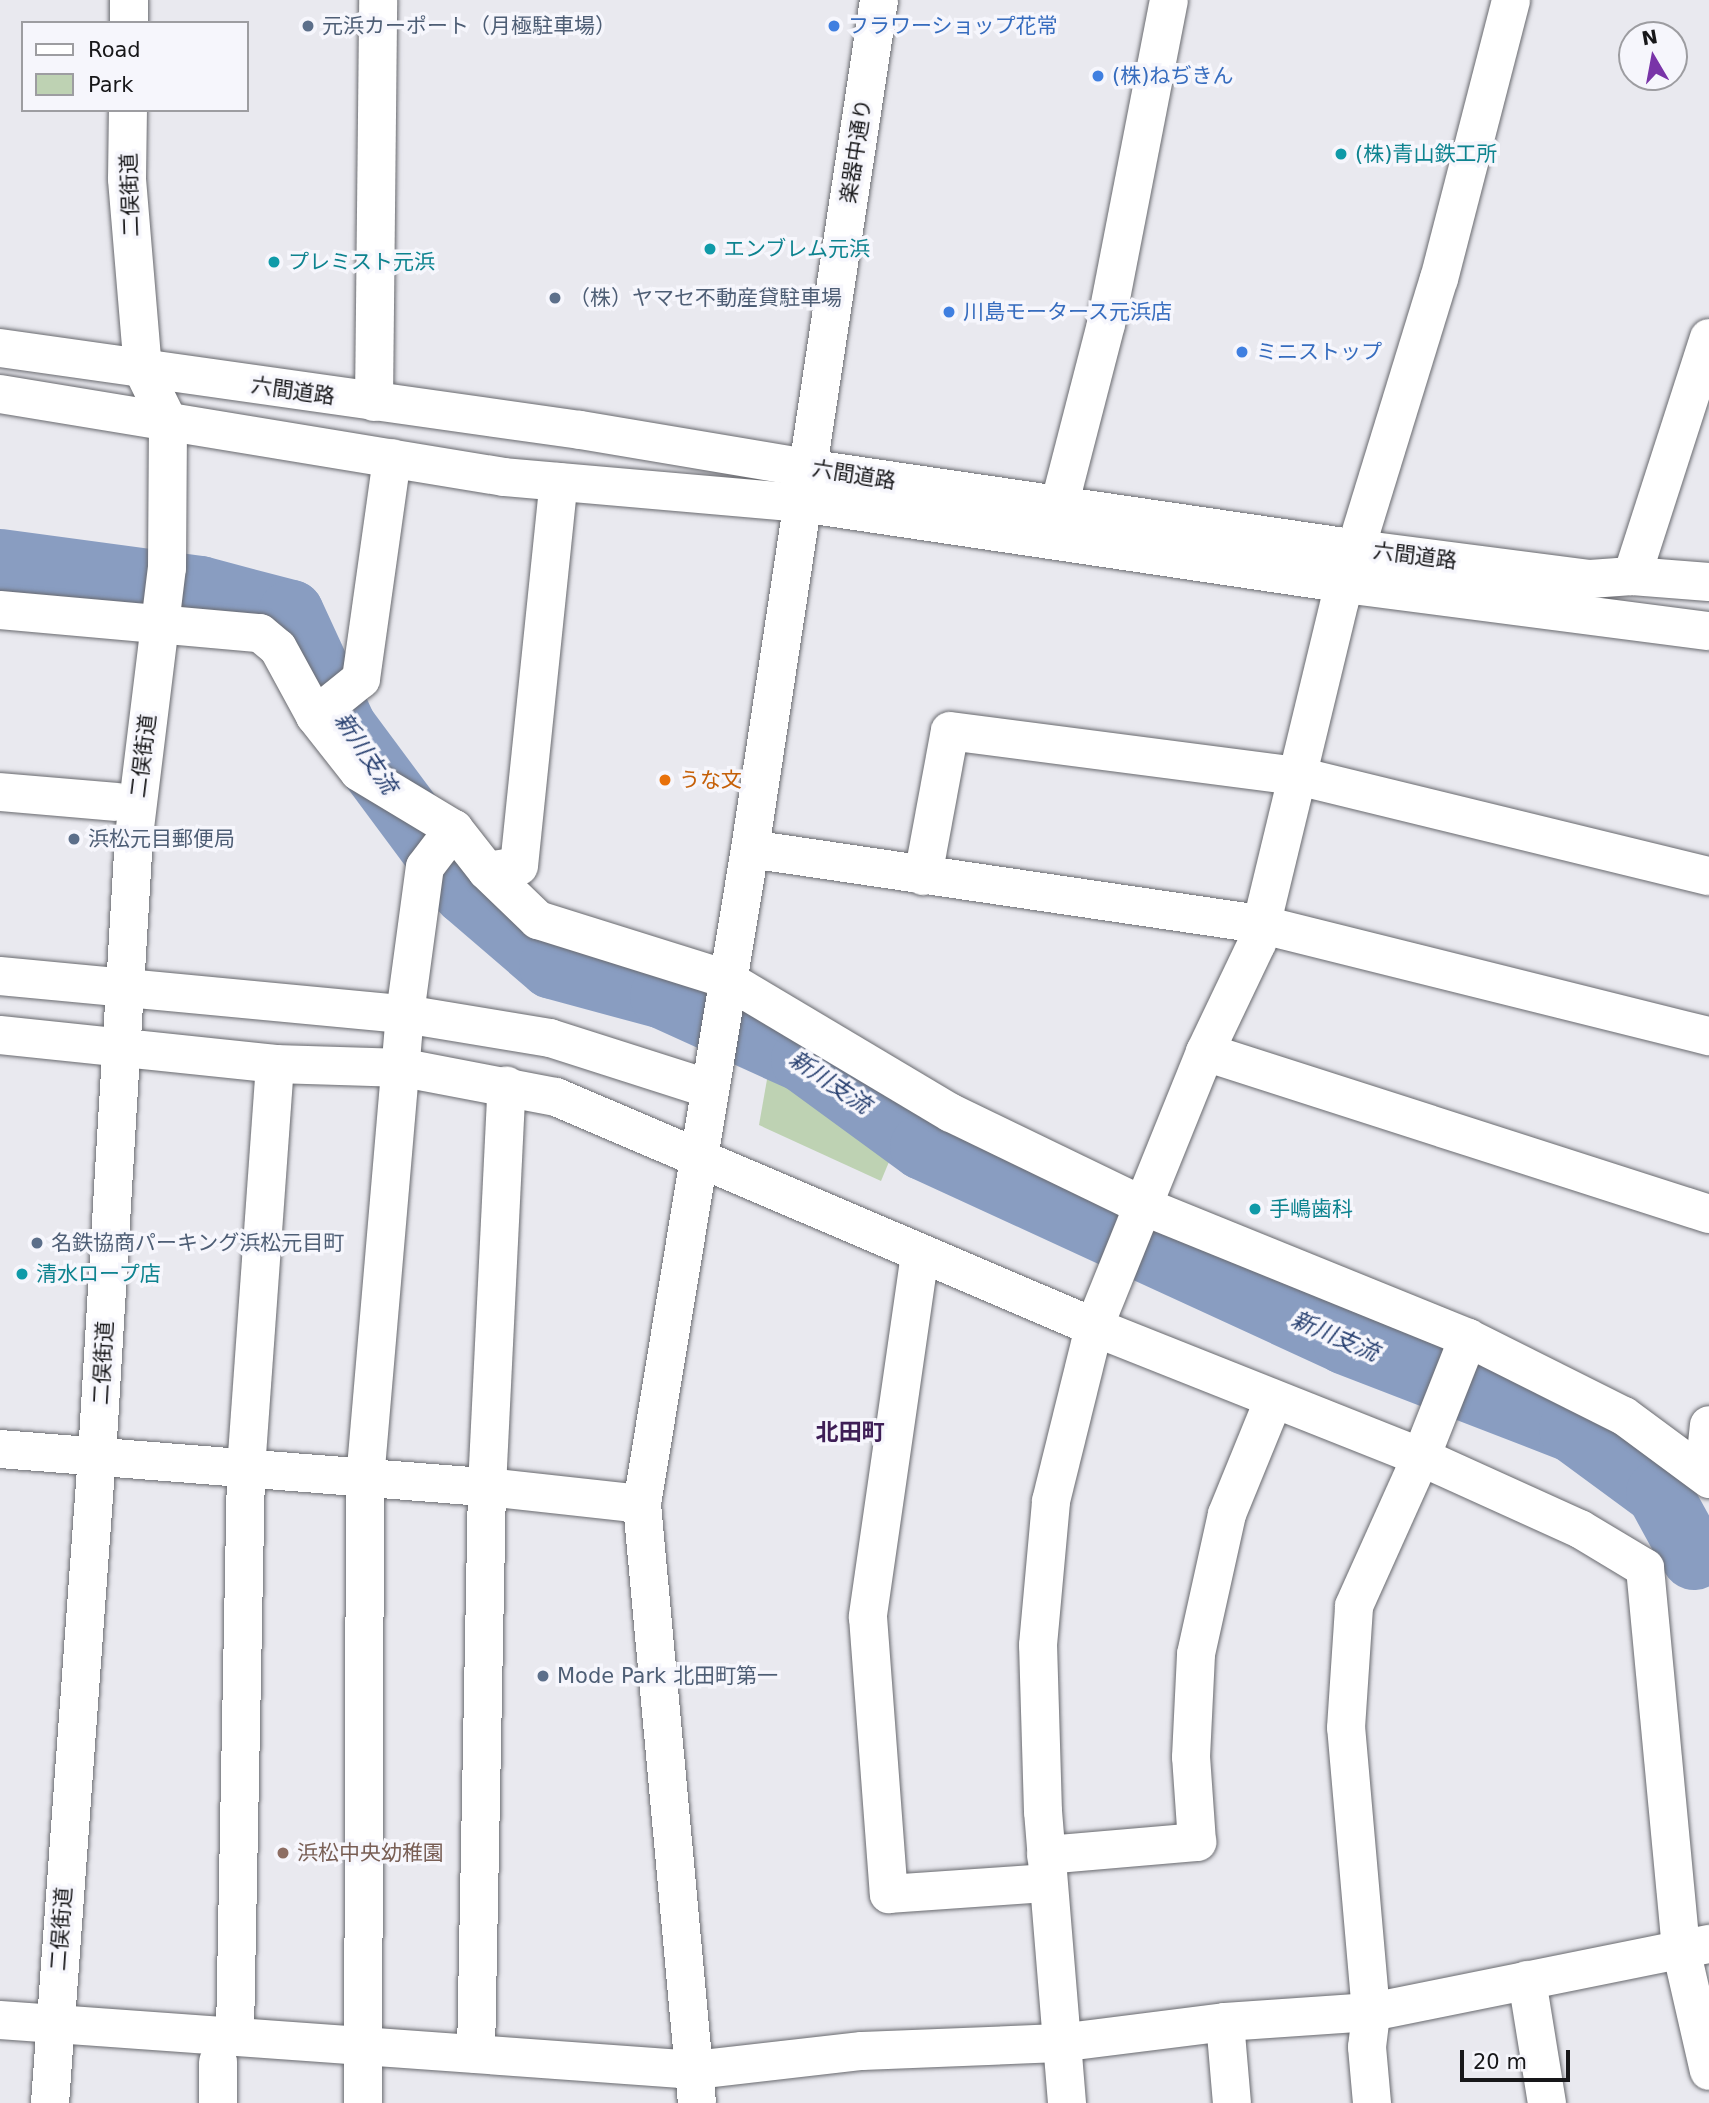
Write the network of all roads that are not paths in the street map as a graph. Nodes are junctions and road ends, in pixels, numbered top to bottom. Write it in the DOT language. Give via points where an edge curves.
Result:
graph roads {
  1 [pos="129,0"];
  2 [pos="378,0"];
  3 [pos="880,0"];
  4 [pos="1169,0"];
  5 [pos="1511,0"];
  6 [pos="129,21"];
  7 [pos="128,112"];
  8 [pos="1709,338"];
  9 [pos="0,348"];
  10 [pos="143,370"];
  11 [pos="0,394"];
  12 [pos="374,402"];
  13 [pos="168,421"];
  14 [pos="392,458"];
  15 [pos="559,482"];
  16 [pos="804,485"];
  17 [pos="1059,506"];
  18 [pos="1352,566"];
  19 [pos="1632,576"];
  20 [pos="1709,582"];
  21 [pos="0,610"];
  22 [pos="159,624"];
  23 [pos="1709,631"];
  24 [pos="316,715"];
  25 [pos="1298,776"];
  26 [pos="0,792"];
  27 [pos="116,802"];
  28 [pos="442,845"];
  29 [pos="750,849"];
  30 [pos="487,871"];
  31 [pos="923,876"];
  32 [pos="1709,876"];
  33 [pos="1259,924"];
  34 [pos="0,976"];
  35 [pos="726,979"];
  36 [pos="128,990"];
  37 [pos="405,1014"];
  38 [pos="0,1035"];
  39 [pos="1709,1035"];
  40 [pos="121,1045"];
  41 [pos="1205,1052"];
  42 [pos="275,1064"];
  43 [pos="404,1068"];
  44 [pos="712,1072"];
  45 [pos="508,1084"];
  46 [pos="699,1157"];
  47 [pos="1143,1206"];
  48 [pos="1709,1213"];
  49 [pos="920,1254"];
  50 [pos="1094,1327"];
  51 [pos="1468,1338"];
  52 [pos="1273,1401"];
  53 [pos="1709,1425"];
  54 [pos="0,1449"];
  55 [pos="97,1456"];
  56 [pos="1421,1457"];
  57 [pos="246,1469"];
  58 [pos="1706,1476"];
  59 [pos="365,1480"];
  60 [pos="486,1487"];
  61 [pos="642,1504"];
  62 [pos="1047,1869"];
  63 [pos="1698,1946"];
  64 [pos="1527,1980"];
  65 [pos="1371,2012"];
  66 [pos="0,2020"];
  67 [pos="54,2022"];
  68 [pos="1225,2022"];
  69 [pos="363,2043"];
  70 [pos="1059,2043"];
  71 [pos="226,2048"];
  72 [pos="476,2054"];
  73 [pos="1709,2071"];
  74 [pos="696,2086"];
  75 [pos="50,2103"];
  76 [pos="218,2103"];
  77 [pos="363,2103"];
  78 [pos="1067,2103"];
  79 [pos="1232,2103"];
  80 [pos="1372,2103"];
  81 [pos="1547,2103"];
  1 -- 6 [label="street"];
  2 -- 12 [label="street"];
  3 -- 16 [label="street, 楽器中通り"];
  4 -- 17 [label="street" via="1106,324"];
  5 -- 18 [label="street" via="1439,279"];
  7 -- 10 [label="street, 二俣街道" via="127,179"];
  8 -- 19 [label="street"];
  9 -- 10 [label="street, 六間道路"];
  10 -- 12 [label="street, 六間道路"];
  10 -- 13 [label="street, 二俣街道"];
  11 -- 13 [label="street, 六間道路"];
  12 -- 16 [label="street, 六間道路" via="580,430"];
  13 -- 14 [label="street, 六間道路"];
  13 -- 22 [label="street, 二俣街道" via="167,568"];
  14 -- 15 [label="street, 六間道路"];
  14 -- 24 [label="street" via="361,678"];
  15 -- 16 [label="street, 六間道路"];
  15 -- 30 [label="street" via="519,866"];
  16 -- 17 [label="street, 六間道路"];
  16 -- 18 [label="street, 六間道路"];
  16 -- 29 [label="street, 楽器中通り"];
  17 -- 18 [label="street, 六間道路"];
  18 -- 19 [label="street, 六間道路" via="1590,579"];
  18 -- 23 [label="street, 六間道路"];
  18 -- 25 [label="street"];
  19 -- 20 [label="street, 六間道路"];
  21 -- 22 [label="street"];
  22 -- 24 [label="street" via="260,633 278,648"];
  22 -- 36 [label="street, 二俣街道" via="134,836"];
  24 -- 28 [label="street" via="359,772"];
  25 -- 31 [label="street" via="950,731"];
  25 -- 32 [label="street"];
  25 -- 33 [label="street"];
  26 -- 27 [label="street"];
  28 -- 30 [label="street"];
  28 -- 37 [label="street"];
  29 -- 31 [label="street"];
  29 -- 35 [label="street, 楽器中通り"];
  30 -- 35 [label="street" via="538,920"];
  31 -- 33 [label="street"];
  33 -- 39 [label="street"];
  33 -- 41 [label="street" via="1257,943"];
  34 -- 36 [label="street"];
  35 -- 44 [label="street, 楽器中通り"];
  35 -- 47 [label="street" via="951,1113"];
  36 -- 37 [label="street"];
  36 -- 40 [label="street, 二俣街道"];
  37 -- 43 [label="street"];
  37 -- 44 [label="street"];
  38 -- 40 [label="street"];
  40 -- 42 [label="street"];
  40 -- 55 [label="street, 二俣街道"];
  41 -- 47 [label="street"];
  41 -- 48 [label="street"];
  42 -- 43 [label="street"];
  42 -- 57 [label="street"];
  43 -- 45 [label="street"];
  43 -- 59 [label="street"];
  44 -- 46 [label="street, 楽器中通り"];
  45 -- 46 [label="street" via="556,1097"];
  45 -- 60 [label="street"];
  46 -- 49 [label="street"];
  46 -- 61 [label="street, 楽器中通り"];
  47 -- 50 [label="street"];
  47 -- 51 [label="street"];
  49 -- 50 [label="street"];
  49 -- 62 [label="street" via="868,1617 889,1894"];
  50 -- 52 [label="street"];
  50 -- 62 [label="street" via="1051,1501 1038,1645"];
  51 -- 56 [label="street"];
  51 -- 58 [label="street" via="1624,1416"];
  52 -- 56 [label="street"];
  52 -- 62 [label="street" via="1227,1514 1196,1654 1191,1757 1197,1842"];
  53 -- 58 [label="street"];
  54 -- 55 [label="street"];
  55 -- 57 [label="street"];
  55 -- 67 [label="street, 二俣街道"];
  56 -- 63 [label="street" via="1580,1529 1645,1568"];
  56 -- 65 [label="street" via="1354,1606 1346,1728"];
  57 -- 59 [label="street"];
  57 -- 71 [label="street"];
  59 -- 60 [label="street"];
  59 -- 69 [label="street"];
  60 -- 61 [label="street"];
  60 -- 72 [label="street"];
  61 -- 74 [label="street, 楽器中通り"];
  62 -- 70 [label="street"];
  63 -- 64 [label="street"];
  63 -- 73 [label="street"];
  64 -- 65 [label="street"];
  64 -- 81 [label="street"];
  65 -- 68 [label="street"];
  65 -- 80 [label="street" via="1367,2047"];
  66 -- 67 [label="street"];
  67 -- 71 [label="street"];
  67 -- 75 [label="street, 二俣街道"];
  68 -- 70 [label="street"];
  68 -- 79 [label="street"];
  69 -- 71 [label="street"];
  69 -- 72 [label="street"];
  69 -- 77 [label="street"];
  70 -- 74 [label="street" via="862,2051"];
  70 -- 78 [label="street"];
  71 -- 76 [label="street"];
  72 -- 74 [label="street"];
}
